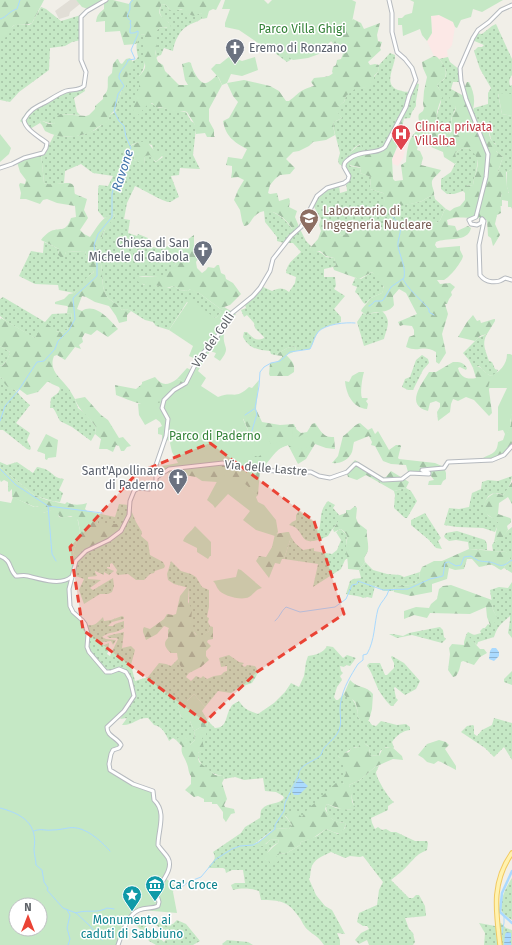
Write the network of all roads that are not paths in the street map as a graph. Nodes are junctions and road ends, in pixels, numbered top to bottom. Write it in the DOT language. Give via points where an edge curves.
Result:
graph roads {
  1 [pos="106,0"];
  2 [pos="389,0"];
  3 [pos="512,5"];
  4 [pos="0,168"];
  5 [pos="512,280"];
  6 [pos="512,446"];
  7 [pos="157,477"];
  8 [pos="0,556"];
  9 [pos="71,577"];
  10 [pos="512,853"];
  11 [pos="118,945"];
  12 [pos="500,945"];
  1 -- 4 [label="main road" via="81,17 81,60 86,72 84,86 78,90 58,94 35,106 24,120 26,126 47,143 45,150 43,153"];
  2 -- 7 [label="main road, Via dei Colli" via="396,50 414,70 416,81 401,118 384,148 380,151 356,154 346,161 344,167 349,176 348,180 327,188 317,196 301,227 273,259 260,288 232,312 194,366 186,383 164,400 162,408 168,419 166,436 156,465"];
  3 -- 5 [label="main road" via="501,10 478,30 460,68 465,96 488,154 486,177 476,217 470,220 474,225 480,224 482,219 484,221 479,245 480,275 489,282 499,282 505,278"];
  6 -- 7 [label="main road, Via delle Lastre" via="504,455 490,461 451,462 444,468 423,469 430,474 410,473 402,479 392,480 383,480 357,464 344,474 330,478 311,472 286,472 223,464 169,469"];
  7 -- 9 [label="main road" via="151,488 138,488 134,491 130,501 130,514 122,529 109,540 83,554 76,562"];
  8 -- 9 [label="main road" via="9,562 16,576 26,575 53,581 66,581"];
  9 -- 11 [label="main road" via="69,603 73,612 85,624 88,650 105,671 125,671 134,693 124,711 107,727 108,733 121,746 111,754 110,769 132,783 153,791 161,817 158,845 170,862 169,869 156,892 158,906 139,910 131,916"];
  10 -- 12 [label="main road" via="497,888"];
}
